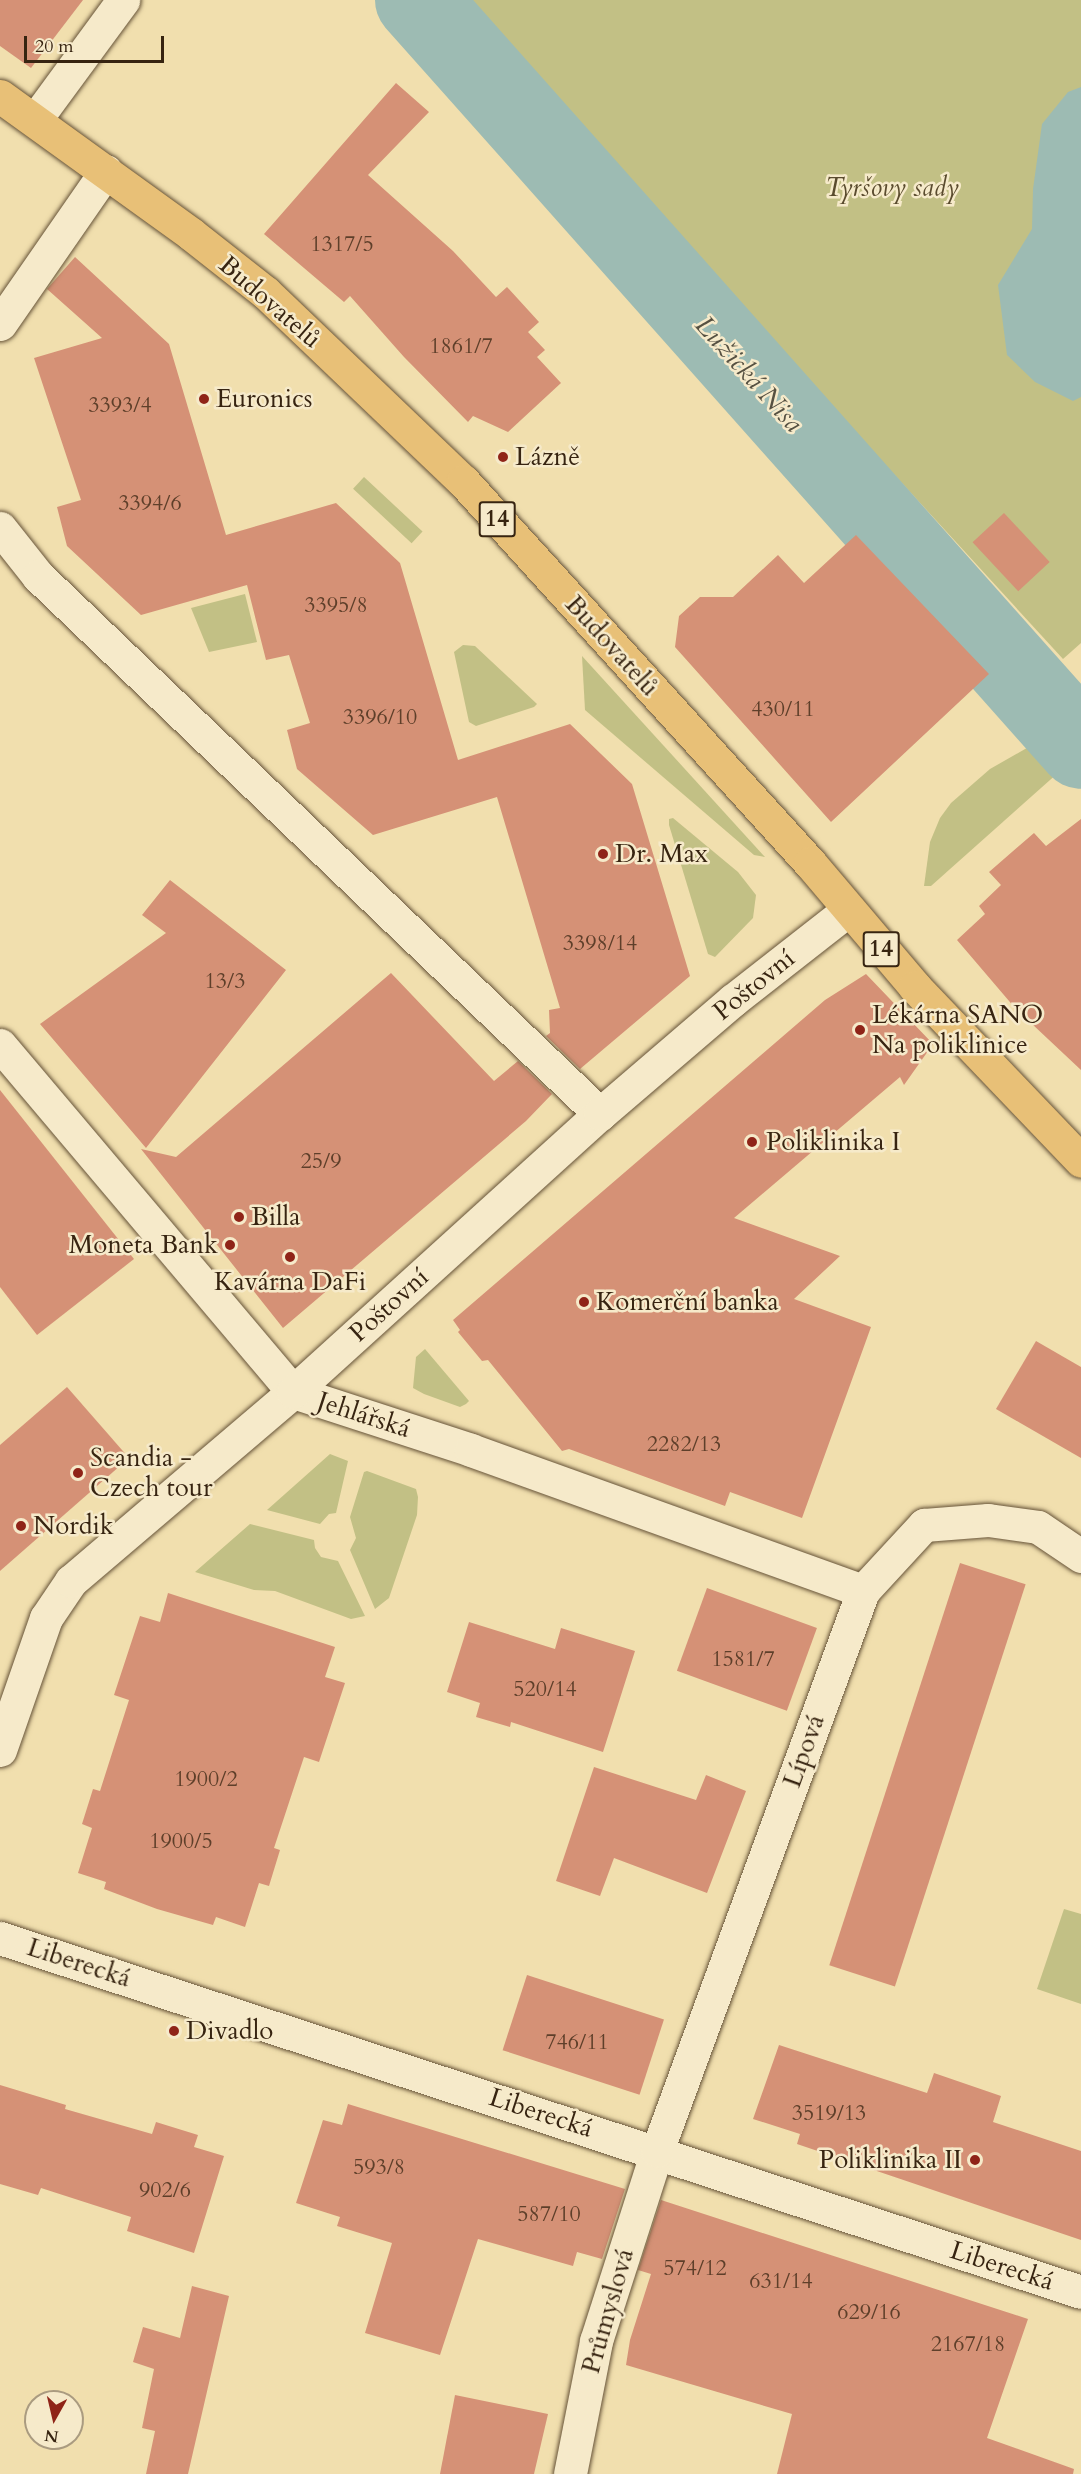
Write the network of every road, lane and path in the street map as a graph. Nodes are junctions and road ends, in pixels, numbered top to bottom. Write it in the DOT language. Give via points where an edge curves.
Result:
graph roads {
  1 [pos="123,0"];
  2 [pos="0,96"];
  3 [pos="35,120"];
  4 [pos="106,171"];
  5 [pos="0,324"];
  6 [pos="0,528"];
  7 [pos="847,911"];
  8 [pos="0,1045"];
  9 [pos="600,1114"];
  10 [pos="1081,1161"];
  11 [pos="292,1392"];
  12 [pos="1081,1556"];
  13 [pos="863,1591"];
  14 [pos="0,1750"];
  15 [pos="0,1938"];
  16 [pos="657,2151"];
  17 [pos="1081,2292"];
  18 [pos="570,2474"];
  1 -- 3 [label="street"];
  2 -- 3 [label="main road, Budovatelů / 14"];
  3 -- 4 [label="main road, Budovatelů / 14"];
  4 -- 5 [label="street"];
  4 -- 7 [label="main road, Budovatelů / 14" via="266,293 463,481 810,863"];
  6 -- 9 [label="street" via="38,576"];
  7 -- 9 [label="street, Poštovní" via="733,1000"];
  7 -- 10 [label="main road, Budovatelů / 14"];
  8 -- 11 [label="street, Jehlářská"];
  9 -- 11 [label="street, Poštovní"];
  11 -- 13 [label="street, Jehlářská" via="471,1450"];
  11 -- 14 [label="street, Poštovní" via="71,1581 46,1618"];
  12 -- 13 [label="street, Lípová" via="1038,1527 988,1520 924,1525"];
  13 -- 16 [label="street, Lípová"];
  15 -- 16 [label="street, Liberecká"];
  16 -- 17 [label="street, Liberecká"];
  16 -- 18 [label="street, Průmyslová" via="596,2341"];
}
